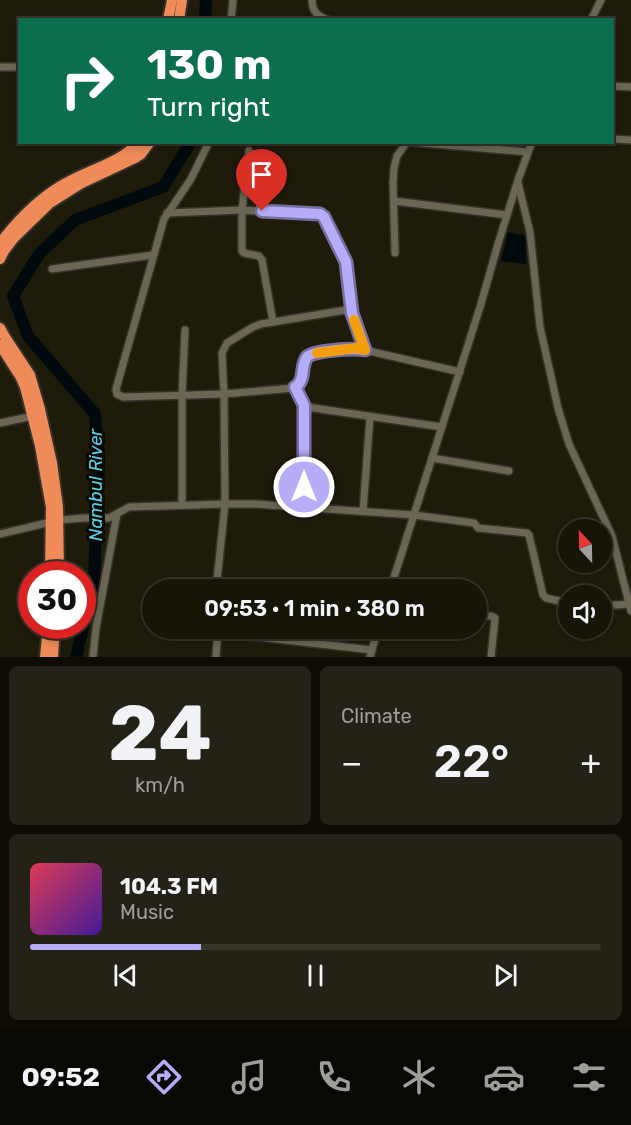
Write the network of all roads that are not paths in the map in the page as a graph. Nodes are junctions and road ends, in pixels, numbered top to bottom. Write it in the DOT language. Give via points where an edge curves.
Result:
graph roads {
  1 [pos="172,0"];
  2 [pos="182,0"];
  3 [pos="233,0"];
  4 [pos="312,0"];
  5 [pos="602,0"];
  6 [pos="168,18"];
  7 [pos="179,18"];
  8 [pos="231,18"];
  9 [pos="324,18"];
  10 [pos="592,18"];
  11 [pos="0,67"];
  12 [pos="18,67"];
  13 [pos="614,86"];
  14 [pos="631,87"];
  15 [pos="614,139"];
  16 [pos="631,140"];
  17 [pos="137,144"];
  18 [pos="148,144"];
  19 [pos="207,144"];
  20 [pos="406,144"];
  21 [pos="432,144"];
  22 [pos="531,144"];
  23 [pos="249,151"];
  24 [pos="528,152"];
  25 [pos="518,180"];
  26 [pos="394,201"];
  27 [pos="242,210"];
  28 [pos="167,213"];
  29 [pos="507,215"];
  30 [pos="0,243"];
  31 [pos="395,253"];
  32 [pos="153,255"];
  33 [pos="0,258"];
  34 [pos="52,269"];
  35 [pos="351,309"];
  36 [pos="273,322"];
  37 [pos="185,330"];
  38 [pos="1,338"];
  39 [pos="365,350"];
  40 [pos="460,372"];
  41 [pos="295,387"];
  42 [pos="224,394"];
  43 [pos="182,396"];
  44 [pos="304,405"];
  45 [pos="33,416"];
  46 [pos="370,417"];
  47 [pos="0,423"];
  48 [pos="442,427"];
  49 [pos="432,458"];
  50 [pos="509,471"];
  51 [pos="225,504"];
  52 [pos="182,505"];
  53 [pos="304,507"];
  54 [pos="363,511"];
  55 [pos="117,514"];
  56 [pos="414,515"];
  57 [pos="55,521"];
  58 [pos="0,534"];
  59 [pos="51,561"];
  60 [pos="57,561"];
  61 [pos="217,579"];
  62 [pos="394,579"];
  63 [pos="558,601"];
  64 [pos="612,606"];
  65 [pos="630,607"];
  66 [pos="487,616"];
  67 [pos="47,639"];
  68 [pos="54,639"];
  69 [pos="217,639"];
  70 [pos="276,639"];
  71 [pos="371,653"];
  72 [pos="45,657"];
  73 [pos="53,657"];
  74 [pos="93,657"];
  75 [pos="216,657"];
  76 [pos="491,657"];
  1 -- 6 [label="highway"];
  2 -- 7 [label="highway"];
  3 -- 8 [label="street"];
  4 -- 9 [label="street" via="314,11"];
  5 -- 10 [label="street"];
  11 -- 12 [label="street"];
  13 -- 14 [label="street"];
  15 -- 16 [label="street"];
  17 -- 30 [label="highway" via="123,156 50,193"];
  18 -- 33 [label="highway" via="135,158 50,203 14,238"];
  19 -- 28 [label="street" via="191,179"];
  20 -- 26 [label="street" via="395,160"];
  21 -- 24 [label="street"];
  22 -- 24 [label="street"];
  23 -- 27 [label="street"];
  24 -- 25 [label="street"];
  25 -- 29 [label="street"];
  25 -- 65 [label="street" via="530,232 540,327 558,408 569,444 612,536"];
  26 -- 29 [label="street"];
  26 -- 31 [label="street"];
  27 -- 28 [label="street"];
  27 -- 35 [label="street" via="322,215 346,262"];
  27 -- 36 [label="street" via="242,251 262,260"];
  28 -- 32 [label="street"];
  29 -- 40 [label="street"];
  32 -- 34 [label="street"];
  32 -- 43 [label="street" via="117,392 123,397"];
  35 -- 36 [label="street"];
  35 -- 39 [label="street"];
  36 -- 42 [label="street" via="253,327 227,343 222,353"];
  37 -- 43 [label="street"];
  38 -- 45 [label="highway" via="25,387"];
  38 -- 57 [label="highway" via="21,360 34,387 52,463"];
  39 -- 40 [label="street"];
  39 -- 41 [label="street" via="310,354 301,382"];
  40 -- 48 [label="street"];
  41 -- 42 [label="street"];
  41 -- 44 [label="street"];
  42 -- 43 [label="street"];
  42 -- 51 [label="street"];
  43 -- 52 [label="street"];
  44 -- 46 [label="street"];
  44 -- 53 [label="street"];
  45 -- 47 [label="street"];
  45 -- 57 [label="highway"];
  46 -- 48 [label="street"];
  46 -- 54 [label="street"];
  48 -- 49 [label="street"];
  49 -- 50 [label="street"];
  49 -- 56 [label="street"];
  51 -- 52 [label="street"];
  51 -- 53 [label="street"];
  51 -- 61 [label="street"];
  52 -- 55 [label="street" via="129,507"];
  53 -- 54 [label="street"];
  54 -- 56 [label="street"];
  55 -- 57 [label="street" via="109,518"];
  55 -- 74 [label="street"];
  56 -- 62 [label="street"];
  56 -- 63 [label="street" via="527,533 543,595"];
  57 -- 58 [label="street"];
  57 -- 59 [label="highway"];
  57 -- 60 [label="highway"];
  64 -- 65 [label="street"];
  66 -- 76 [label="street" via="495,619"];
  67 -- 72 [label="highway"];
  68 -- 73 [label="highway"];
  69 -- 75 [label="street"];
  70 -- 71 [label="street"];
}
